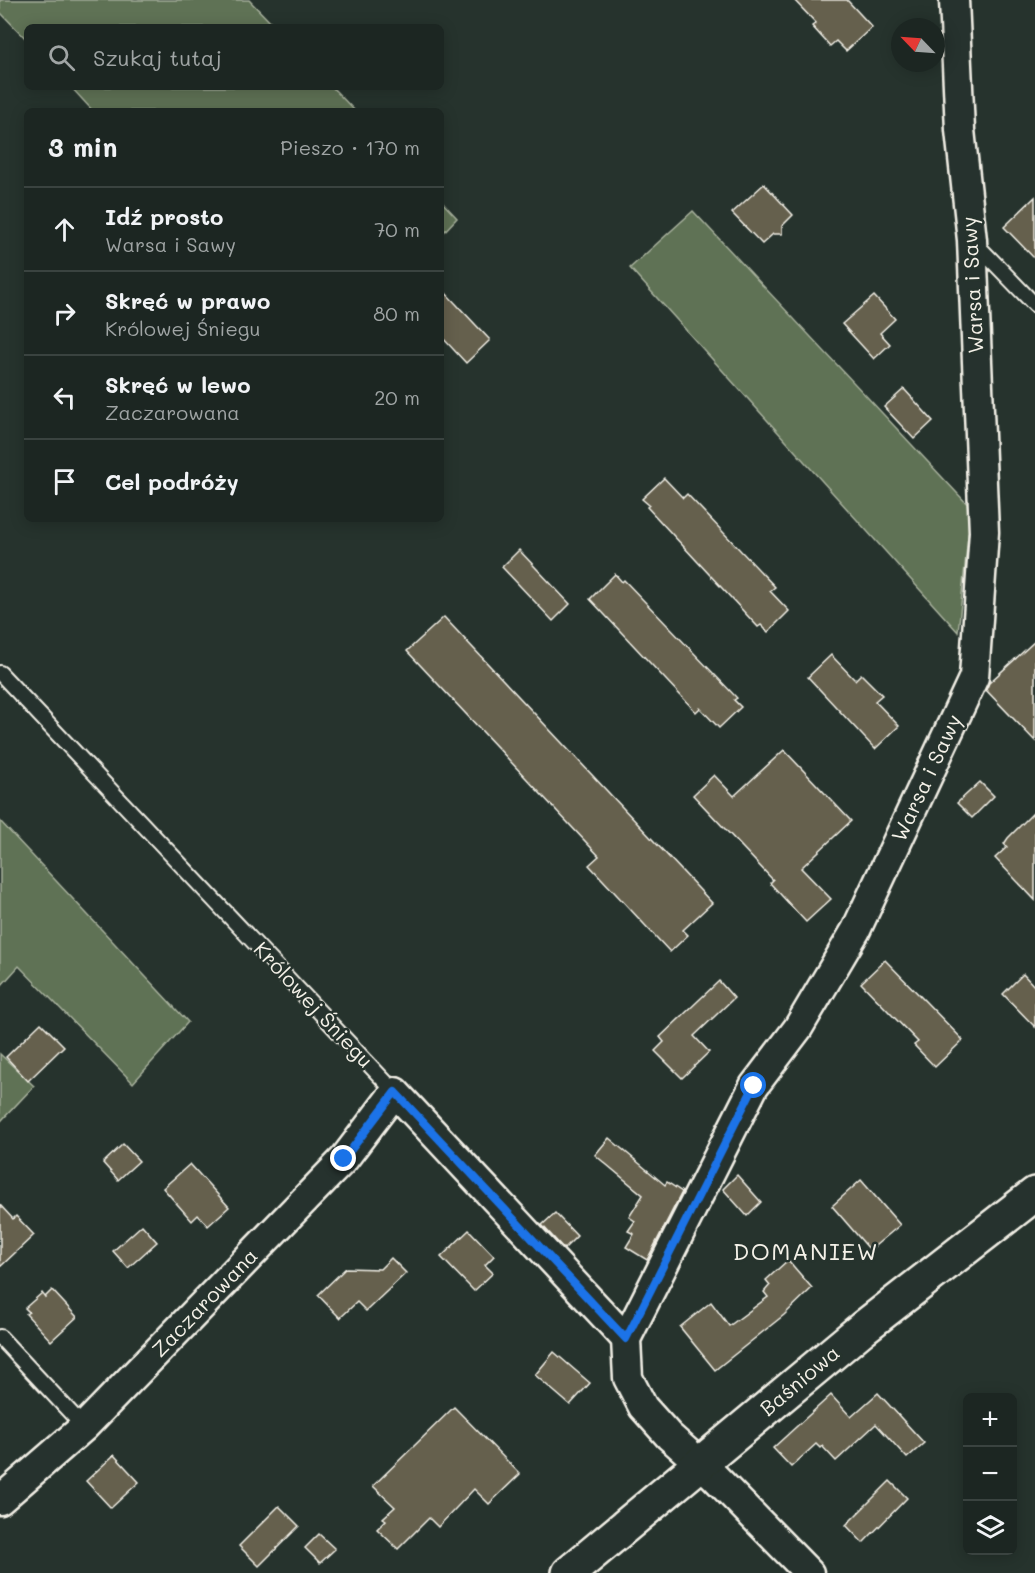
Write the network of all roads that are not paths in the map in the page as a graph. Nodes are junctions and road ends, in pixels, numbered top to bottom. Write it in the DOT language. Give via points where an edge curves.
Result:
graph roads {
  1 [pos="954,0"];
  2 [pos="972,240"];
  3 [pos="1035,305"];
  4 [pos="0,673"];
  5 [pos="395,1092"];
  6 [pos="1034,1196"];
  7 [pos="0,1337"];
  8 [pos="626,1339"];
  9 [pos="84,1427"];
  10 [pos="700,1464"];
  11 [pos="0,1500"];
  12 [pos="570,1573"];
  13 [pos="809,1573"];
  1 -- 2 [label="street, Warsa i Sawy" via="960,130"];
  2 -- 3 [label="lane"];
  2 -- 8 [label="street, Warsa i Sawy" via="984,532 974,677 856,930 798,1028 754,1086"];
  4 -- 5 [label="lane, Królowej Śniegu"];
  5 -- 8 [label="street, Królowej Śniegu"];
  5 -- 9 [label="street, Zaczarowana" via="344,1159"];
  6 -- 10 [label="main road, Baśniowa" via="900,1298"];
  7 -- 9 [label="lane"];
  8 -- 10 [label="street, Warsa i Sawy" via="628,1378 643,1407"];
  9 -- 11 [label="street, Zaczarowana"];
  10 -- 12 [label="main road, Baśniowa"];
  10 -- 13 [label="street, Warsa i Sawy"];
}
